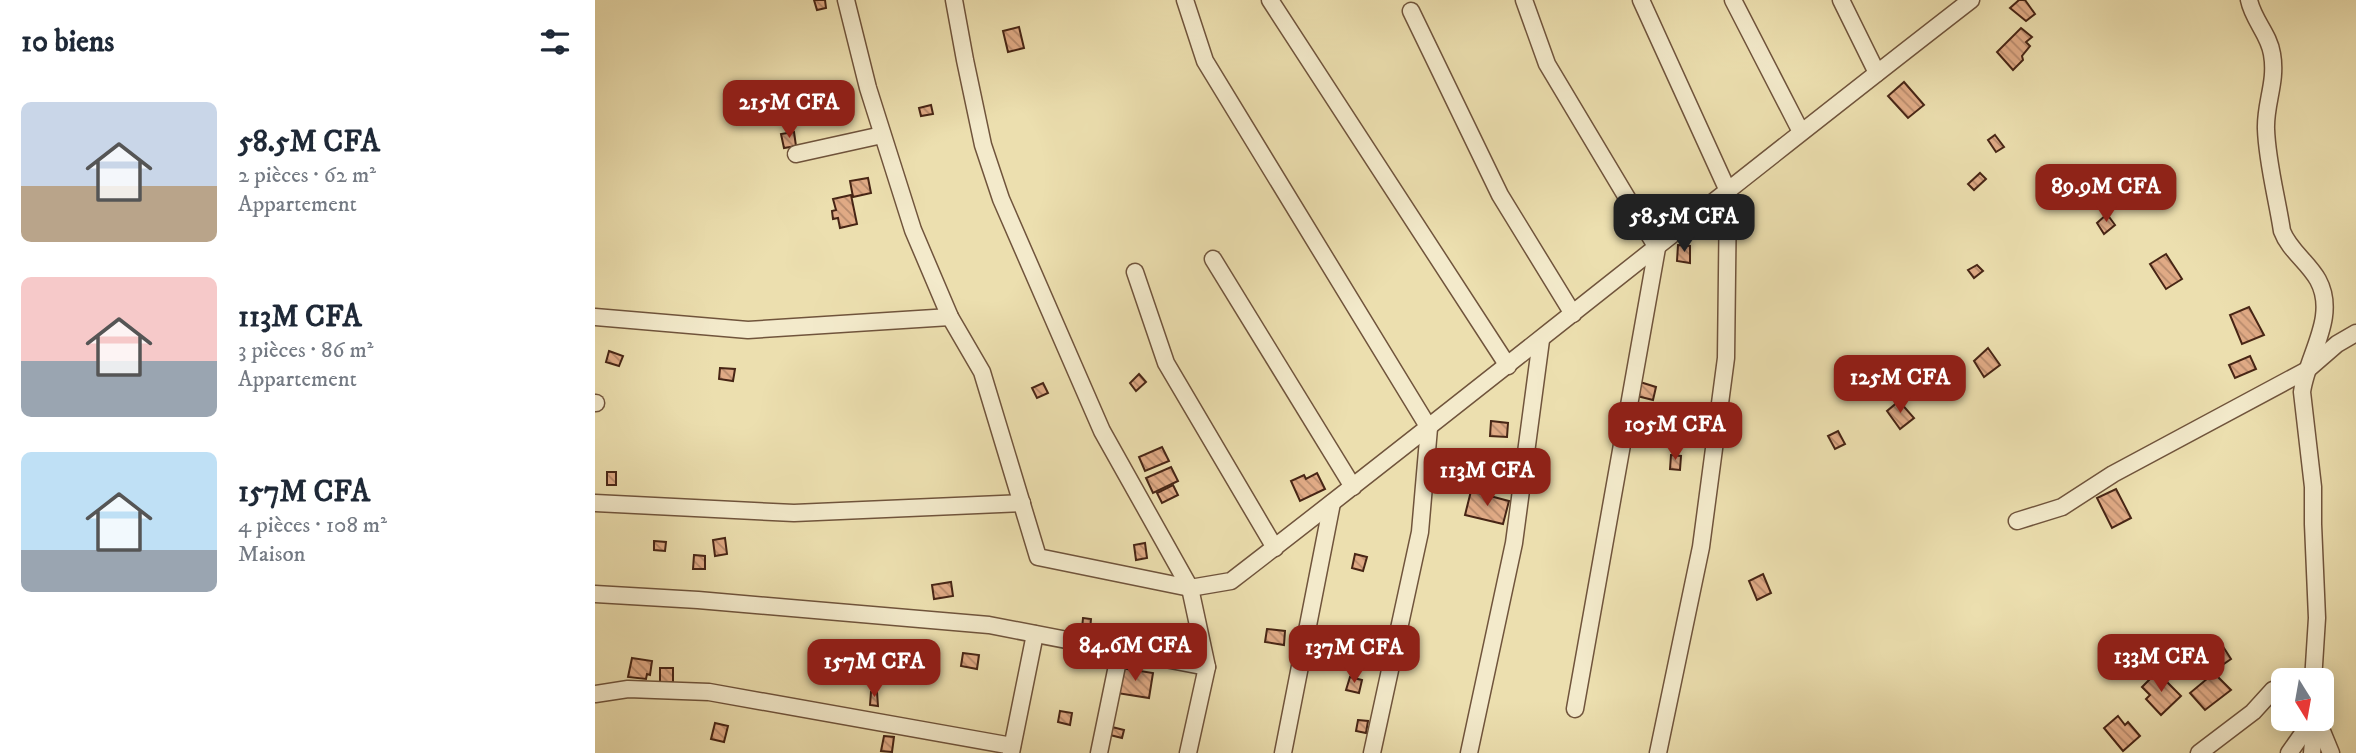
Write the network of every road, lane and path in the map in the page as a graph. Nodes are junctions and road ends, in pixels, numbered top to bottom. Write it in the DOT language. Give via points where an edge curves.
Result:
graph roads {
  1 [pos="846,0"];
  2 [pos="954,0"];
  3 [pos="1185,0"];
  4 [pos="1270,0"];
  5 [pos="1524,0"];
  6 [pos="1641,0"];
  7 [pos="1734,0"];
  8 [pos="1841,0"];
  9 [pos="1971,0"];
  10 [pos="2249,0"];
  11 [pos="1952,6"];
  12 [pos="1411,11"];
  13 [pos="1877,73"];
  14 [pos="1801,132"];
  15 [pos="882,135"];
  16 [pos="796,154"];
  17 [pos="1728,191"];
  18 [pos="1657,247"];
  19 [pos="1213,259"];
  20 [pos="1135,272"];
  21 [pos="1573,314"];
  22 [pos="595,317"];
  23 [pos="950,317"];
  24 [pos="2356,334"];
  25 [pos="1541,340"];
  26 [pos="1508,366"];
  27 [pos="2307,370"];
  28 [pos="1429,428"];
  29 [pos="1353,487"];
  30 [pos="595,503"];
  31 [pos="1022,503"];
  32 [pos="1332,503"];
  33 [pos="2017,522"];
  34 [pos="1275,548"];
  35 [pos="1190,587"];
  36 [pos="595,594"];
  37 [pos="1035,634"];
  38 [pos="1120,651"];
  39 [pos="1207,667"];
  40 [pos="2314,668"];
  41 [pos="2271,692"];
  42 [pos="595,694"];
  43 [pos="1575,709"];
  44 [pos="2305,732"];
  45 [pos="2314,732"];
  46 [pos="2321,732"];
  47 [pos="1011,750"];
  48 [pos="1099,753"];
  49 [pos="1188,753"];
  50 [pos="1283,753"];
  51 [pos="1372,753"];
  52 [pos="1469,753"];
  53 [pos="1658,753"];
  54 [pos="2199,753"];
  55 [pos="2289,753"];
  56 [pos="2312,753"];
  57 [pos="2331,753"];
  1 -- 15 [label="street"];
  2 -- 35 [label="street" via="983,145 1001,199 1102,431"];
  3 -- 28 [label="street" via="1205,61"];
  4 -- 26 [label="street"];
  5 -- 18 [label="street" via="1547,65"];
  6 -- 17 [label="street"];
  7 -- 14 [label="street"];
  8 -- 13 [label="street"];
  9 -- 11 [label="street"];
  10 -- 27 [label="street" via="2272,52 2274,83 2266,129 2282,231 2310,268 2324,299 2322,328"];
  11 -- 13 [label="street"];
  12 -- 21 [label="street" via="1500,195"];
  13 -- 14 [label="street"];
  14 -- 17 [label="street"];
  15 -- 16 [label="street"];
  15 -- 23 [label="street" via="913,230"];
  17 -- 18 [label="street"];
  17 -- 53 [label="street" via="1726,358 1701,547"];
  18 -- 21 [label="street"];
  18 -- 43 [label="street"];
  19 -- 29 [label="street"];
  20 -- 34 [label="street" via="1166,363"];
  21 -- 25 [label="street"];
  22 -- 23 [label="street" via="748,330"];
  23 -- 31 [label="street" via="982,372"];
  24 -- 27 [label="street"];
  25 -- 26 [label="street"];
  25 -- 52 [label="street" via="1514,543"];
  26 -- 28 [label="street"];
  27 -- 33 [label="street" via="2113,474 2062,507"];
  27 -- 40 [label="street" via="2302,392 2313,486"];
  28 -- 29 [label="street"];
  28 -- 51 [label="street" via="1420,532"];
  29 -- 32 [label="street"];
  30 -- 31 [label="street" via="794,513"];
  31 -- 35 [label="street" via="1038,557"];
  32 -- 34 [label="street"];
  32 -- 50 [label="street"];
  34 -- 35 [label="street" via="1231,581"];
  35 -- 39 [label="street"];
  36 -- 37 [label="street" via="989,625"];
  37 -- 38 [label="street"];
  37 -- 47 [label="street"];
  38 -- 39 [label="street"];
  38 -- 48 [label="street"];
  39 -- 49 [label="street"];
  41 -- 54 [label="street" via="2253,712"];
  42 -- 47 [label="street" via="628,689 709,692"];
  44 -- 55 [label="street"];
  45 -- 56 [label="street"];
  46 -- 57 [label="street"];
}
